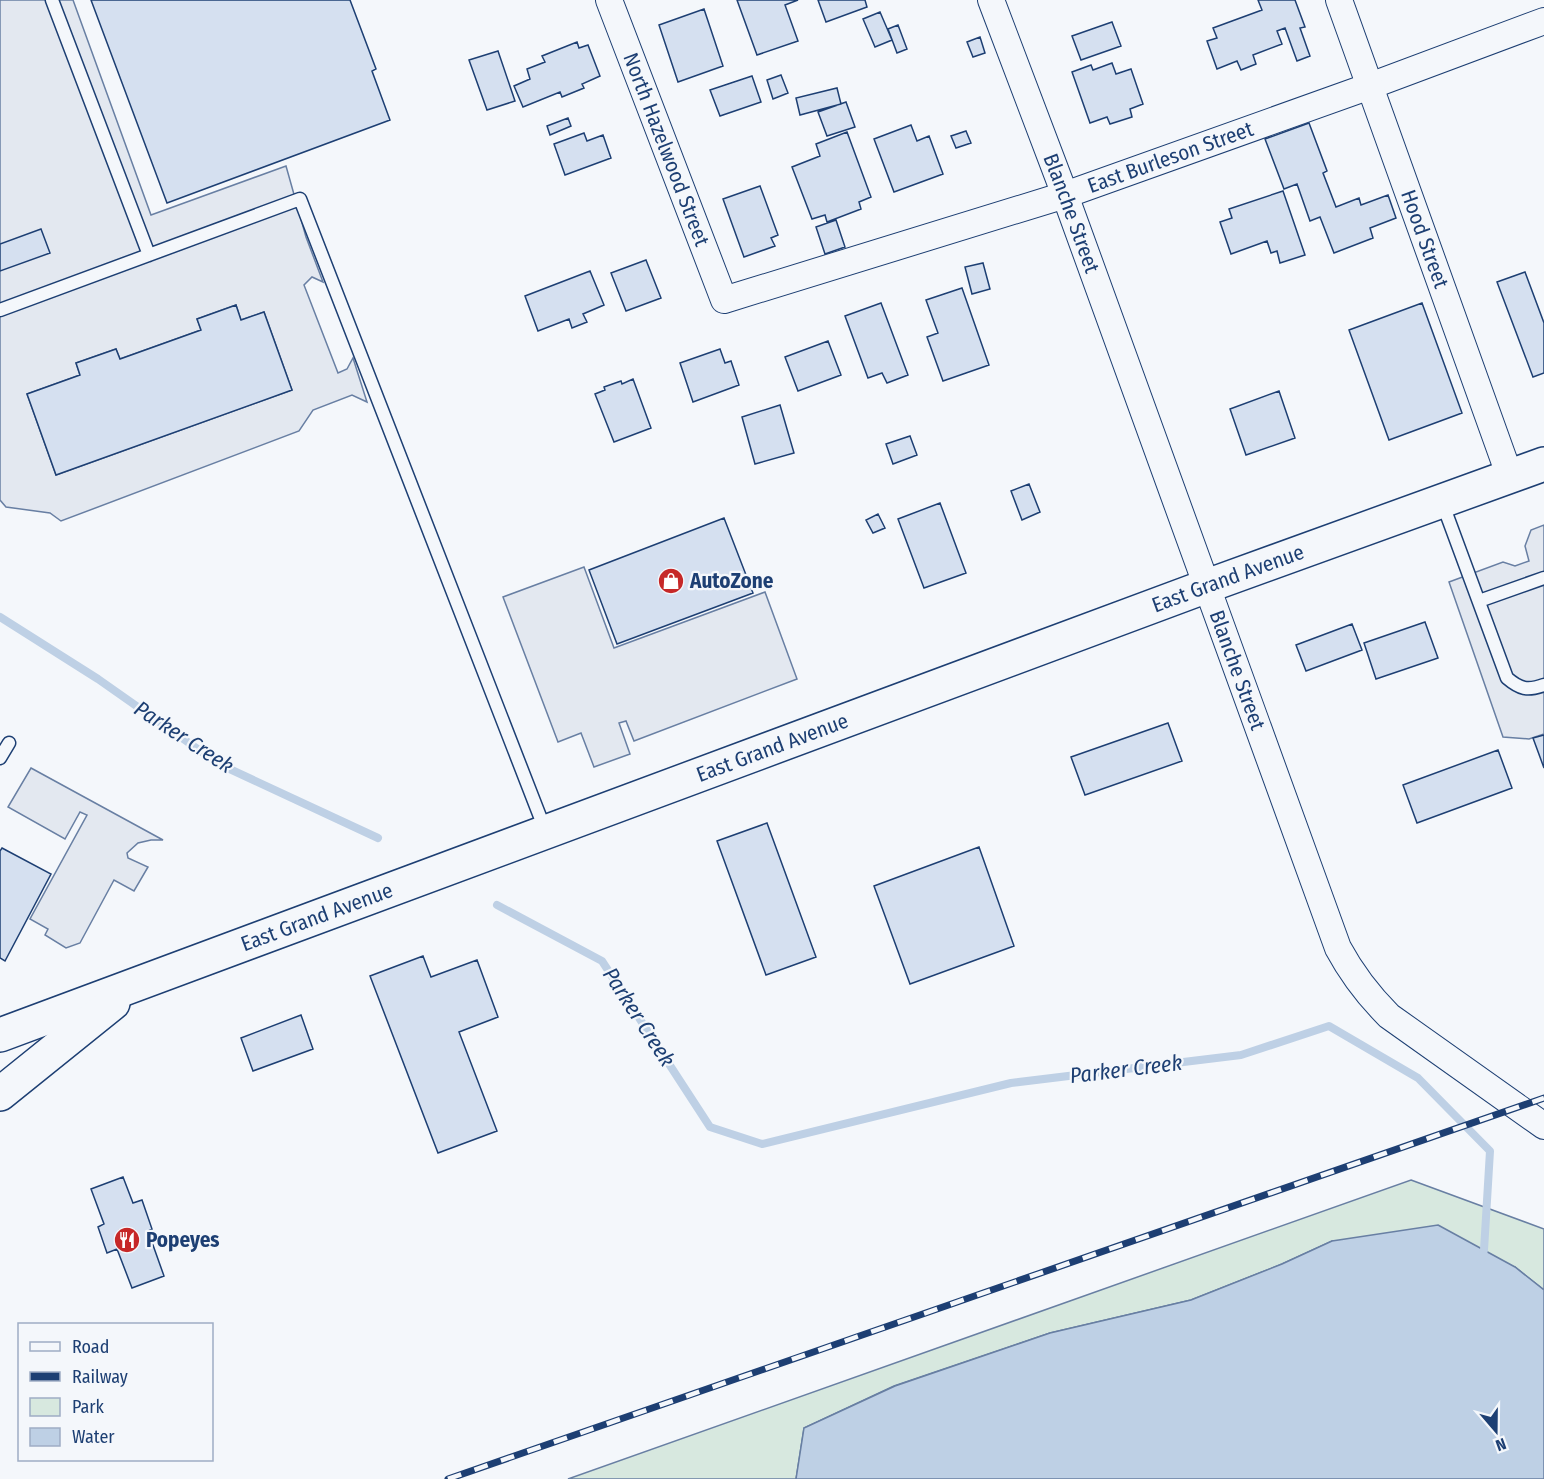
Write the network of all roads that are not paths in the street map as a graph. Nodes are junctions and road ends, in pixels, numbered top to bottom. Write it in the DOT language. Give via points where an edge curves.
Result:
graph roads {
  1 [pos="52,0"];
  2 [pos="609,0"];
  3 [pos="991,0"];
  4 [pos="1339,0"];
  5 [pos="1544,21"];
  6 [pos="1370,86"];
  7 [pos="1065,195"];
  8 [pos="148,255"];
  9 [pos="723,300"];
  10 [pos="0,310"];
  11 [pos="1544,464"];
  12 [pos="1510,477"];
  13 [pos="1442,502"];
  14 [pos="1544,578"];
  15 [pos="1208,586"];
  16 [pos="1479,601"];
  17 [pos="1544,685"];
  18 [pos="9,743"];
  19 [pos="0,759"];
  20 [pos="546,833"];
  21 [pos="134,987"];
  22 [pos="0,1035"];
  23 [pos="0,1094"];
  24 [pos="1544,1126"];
  1 -- 8 [label="lane"];
  2 -- 9 [label="street, North Hazelwood Street"];
  3 -- 7 [label="street, Blanche Street"];
  4 -- 6 [label="street, Hood Street"];
  5 -- 6 [label="street, East Burleson Street"];
  6 -- 7 [label="street, East Burleson Street"];
  6 -- 12 [label="street, Hood Street"];
  7 -- 9 [label="street, East Burleson Street"];
  7 -- 15 [label="street, Blanche Street"];
  8 -- 10 [label="lane"];
  8 -- 20 [label="lane" via="300,199"];
  11 -- 12 [label="highway, East Grand Avenue"];
  12 -- 13 [label="highway, East Grand Avenue"];
  13 -- 15 [label="highway, East Grand Avenue"];
  13 -- 16 [label="lane"];
  14 -- 16 [label="lane"];
  15 -- 20 [label="highway, East Grand Avenue"];
  15 -- 24 [label="street, Blanche Street" via="1338,948 1352,973 1389,1016"];
  16 -- 17 [label="lane" via="1507,678 1519,688"];
  18 -- 19 [label="lane"];
  20 -- 21 [label="highway, East Grand Avenue"];
  21 -- 22 [label="highway, East Grand Avenue"];
  21 -- 23 [label="highway"];
}
